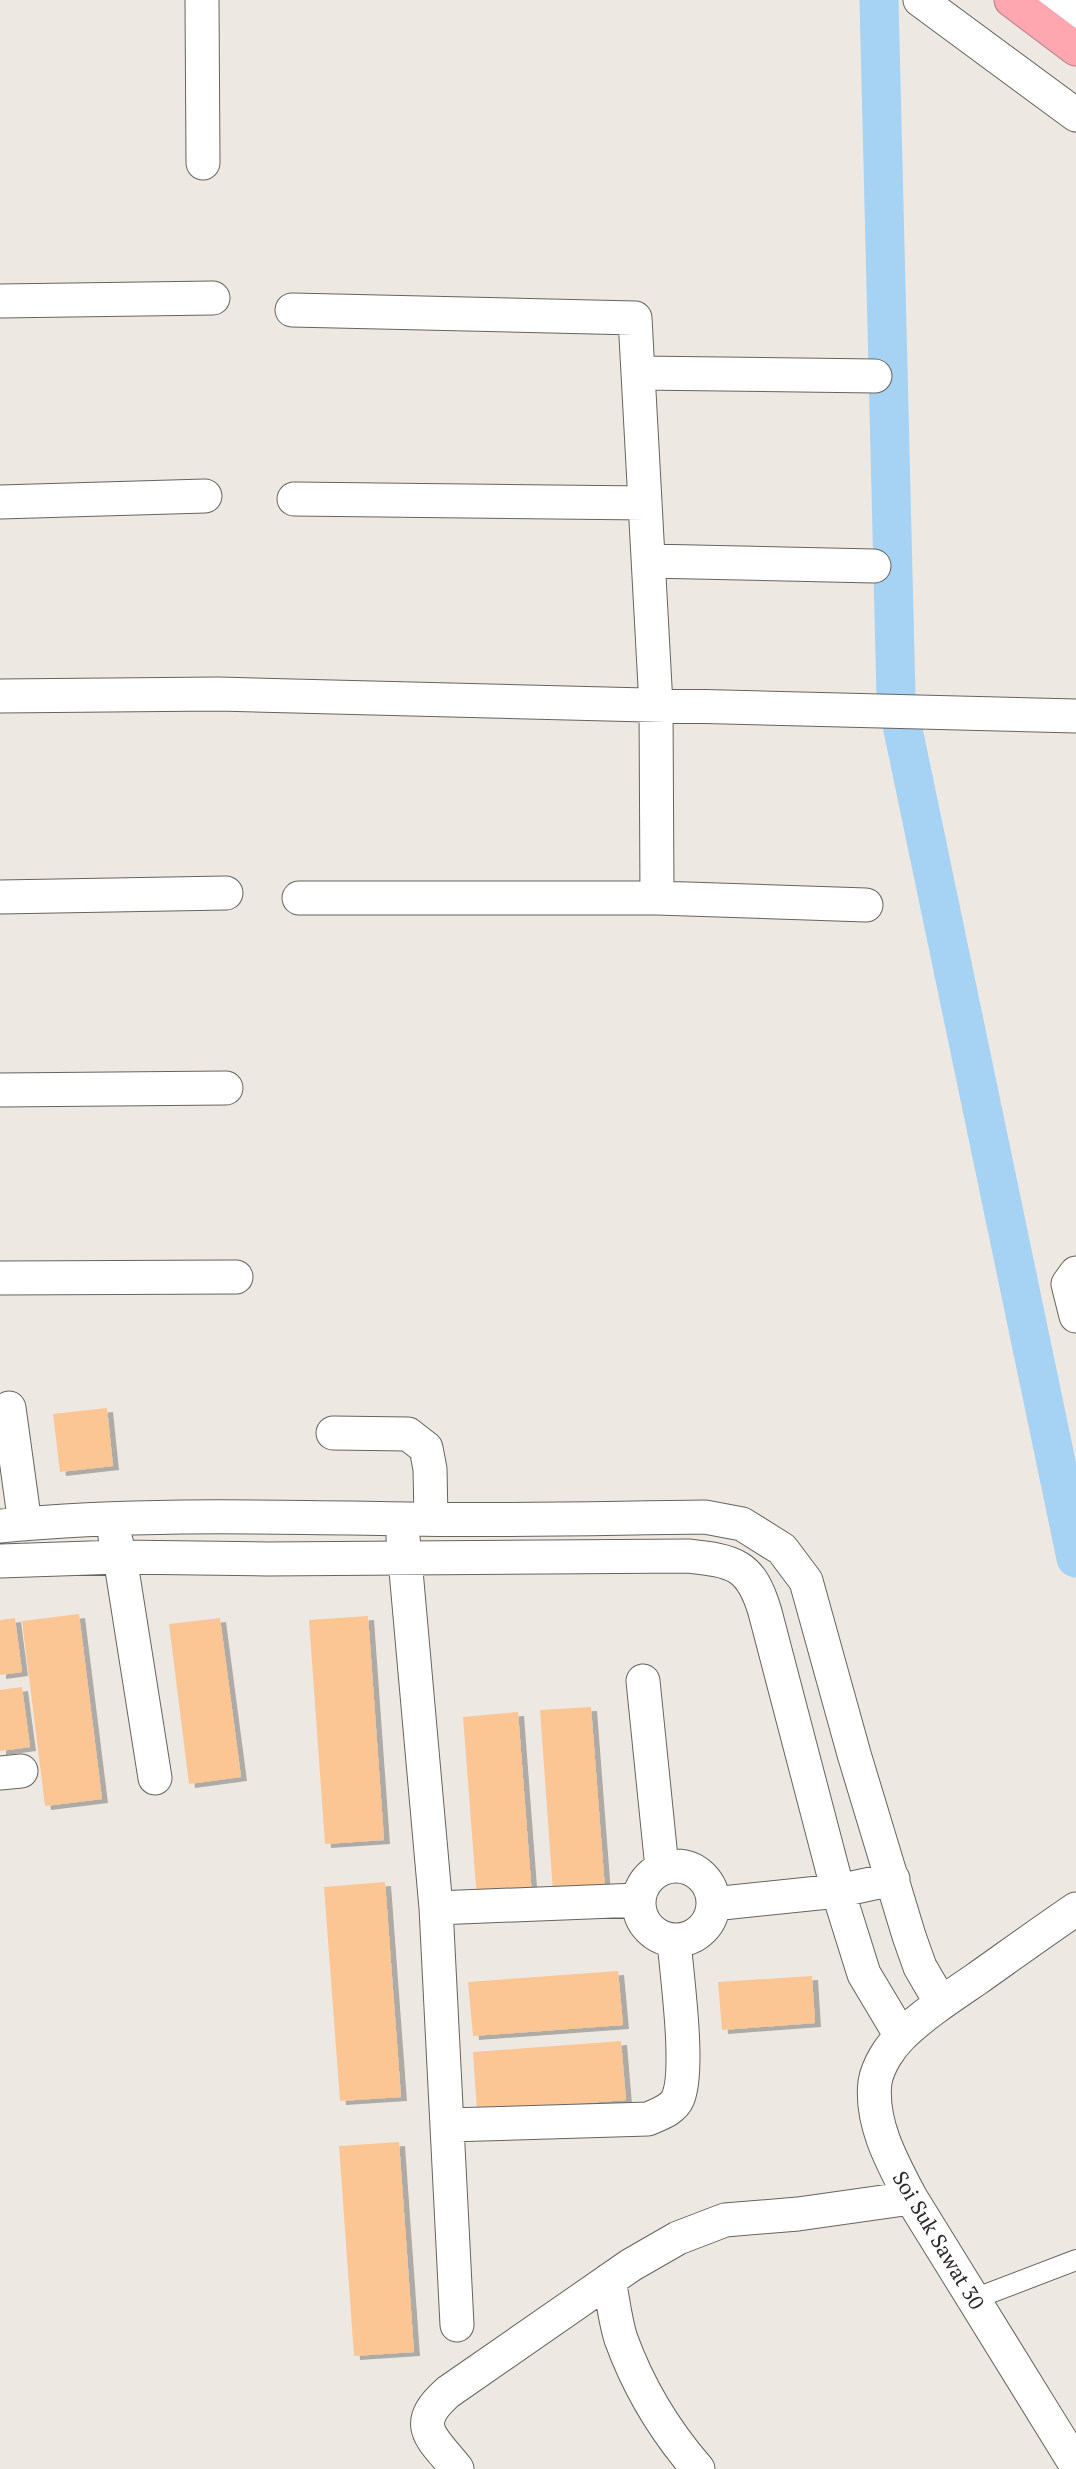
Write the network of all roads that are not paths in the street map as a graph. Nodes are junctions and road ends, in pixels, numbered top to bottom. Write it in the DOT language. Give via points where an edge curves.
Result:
graph roads {
  1 [pos="202,0"];
  2 [pos="920,0"];
  3 [pos="1011,0"];
  4 [pos="1054,0"];
  5 [pos="1076,16"];
  6 [pos="1076,49"];
  7 [pos="1076,115"];
  8 [pos="203,163"];
  9 [pos="213,298"];
  10 [pos="0,301"];
  11 [pos="292,310"];
  12 [pos="639,373"];
  13 [pos="875,376"];
  14 [pos="206,496"];
  15 [pos="294,499"];
  16 [pos="0,502"];
  17 [pos="645,503"];
  18 [pos="649,561"];
  19 [pos="874,566"];
  20 [pos="0,696"];
  21 [pos="656,705"];
  22 [pos="1076,716"];
  23 [pos="226,893"];
  24 [pos="0,897"];
  25 [pos="299,898"];
  26 [pos="657,898"];
  27 [pos="866,905"];
  28 [pos="226,1088"];
  29 [pos="0,1090"];
  30 [pos="1076,1273"];
  31 [pos="236,1277"];
  32 [pos="0,1278"];
  33 [pos="1076,1316"];
  34 [pos="9,1408"];
  35 [pos="333,1433"];
  36 [pos="416,1519"];
  37 [pos="111,1520"];
  38 [pos="13,1525"];
  39 [pos="120,1557"];
  40 [pos="404,1558"];
  41 [pos="0,1561"];
  42 [pos="643,1681"];
  43 [pos="155,1778"];
  44 [pos="662,1868"];
  45 [pos="893,1879"];
  46 [pos="838,1891"];
  47 [pos="638,1900"];
  48 [pos="713,1904"];
  49 [pos="436,1908"];
  50 [pos="1076,1909"];
  51 [pos="674,1941"];
  52 [pos="941,2003"];
  53 [pos="901,2036"];
  54 [pos="448,2125"];
  55 [pos="910,2198"];
  56 [pos="1076,2260"];
  57 [pos="609,2280"];
  58 [pos="975,2299"];
  59 [pos="457,2325"];
  60 [pos="1076,2465"];
  61 [pos="457,2469"];
  62 [pos="698,2469"];
  1 -- 8 [label="street"];
  2 -- 7 [label="street"];
  3 -- 6 [label="highway"];
  4 -- 5 [label="street"];
  9 -- 10 [label="street"];
  11 -- 12 [label="street" via="635,318"];
  12 -- 13 [label="street"];
  12 -- 17 [label="street"];
  14 -- 16 [label="street"];
  15 -- 17 [label="street"];
  17 -- 18 [label="street"];
  18 -- 19 [label="street"];
  18 -- 21 [label="street"];
  20 -- 21 [label="street" via="218,694"];
  21 -- 22 [label="street"];
  21 -- 26 [label="street"];
  23 -- 24 [label="street"];
  25 -- 26 [label="street"];
  26 -- 27 [label="street"];
  28 -- 29 [label="street"];
  30 -- 33 [label="street" via="1068,1284"];
  31 -- 32 [label="street"];
  34 -- 38 [label="street"];
  35 -- 36 [label="street" via="408,1434 426,1448 430,1469"];
  36 -- 37 [label="street" via="259,1516"];
  36 -- 40 [label="street"];
  36 -- 45 [label="street" via="705,1517 742,1524 782,1549 806,1581"];
  37 -- 38 [label="street"];
  37 -- 39 [label="street"];
  39 -- 40 [label="street"];
  39 -- 41 [label="street"];
  39 -- 43 [label="street"];
  40 -- 46 [label="street" via="688,1556 722,1560 747,1573 758,1589 765,1612"];
  40 -- 49 [label="street"];
  42 -- 44 [label="street"];
  44 -- 47 [label="street" via="650,1875"];
  44 -- 48 [label="street" via="690,1869 703,1877"];
  45 -- 46 [label="street"];
  45 -- 52 [label="street" via="920,1967"];
  46 -- 48 [label="street"];
  46 -- 53 [label="street" via="864,1974"];
  47 -- 49 [label="street"];
  47 -- 51 [label="street" via="639,1914 647,1927 659,1937"];
  48 -- 51 [label="street" via="702,1930"];
  49 -- 54 [label="street"];
  50 -- 52 [label="street, Soi Suk Sawat 30"];
  51 -- 54 [label="street" via="684,2075 677,2100 668,2111 648,2119"];
  52 -- 53 [label="street, Soi Suk Sawat 30"];
  53 -- 55 [label="street, Soi Suk Sawat 30" via="882,2061 875,2098 878,2123 890,2159"];
  54 -- 59 [label="street"];
  55 -- 57 [label="street" via="725,2220 678,2238"];
  55 -- 58 [label="street, Soi Suk Sawat 30"];
  56 -- 58 [label="lane"];
  57 -- 61 [label="street" via="432,2406 426,2420 429,2433"];
  57 -- 62 [label="street" via="621,2337 639,2381 673,2440"];
  58 -- 60 [label="street, Soi Suk Sawat 30"];
}
